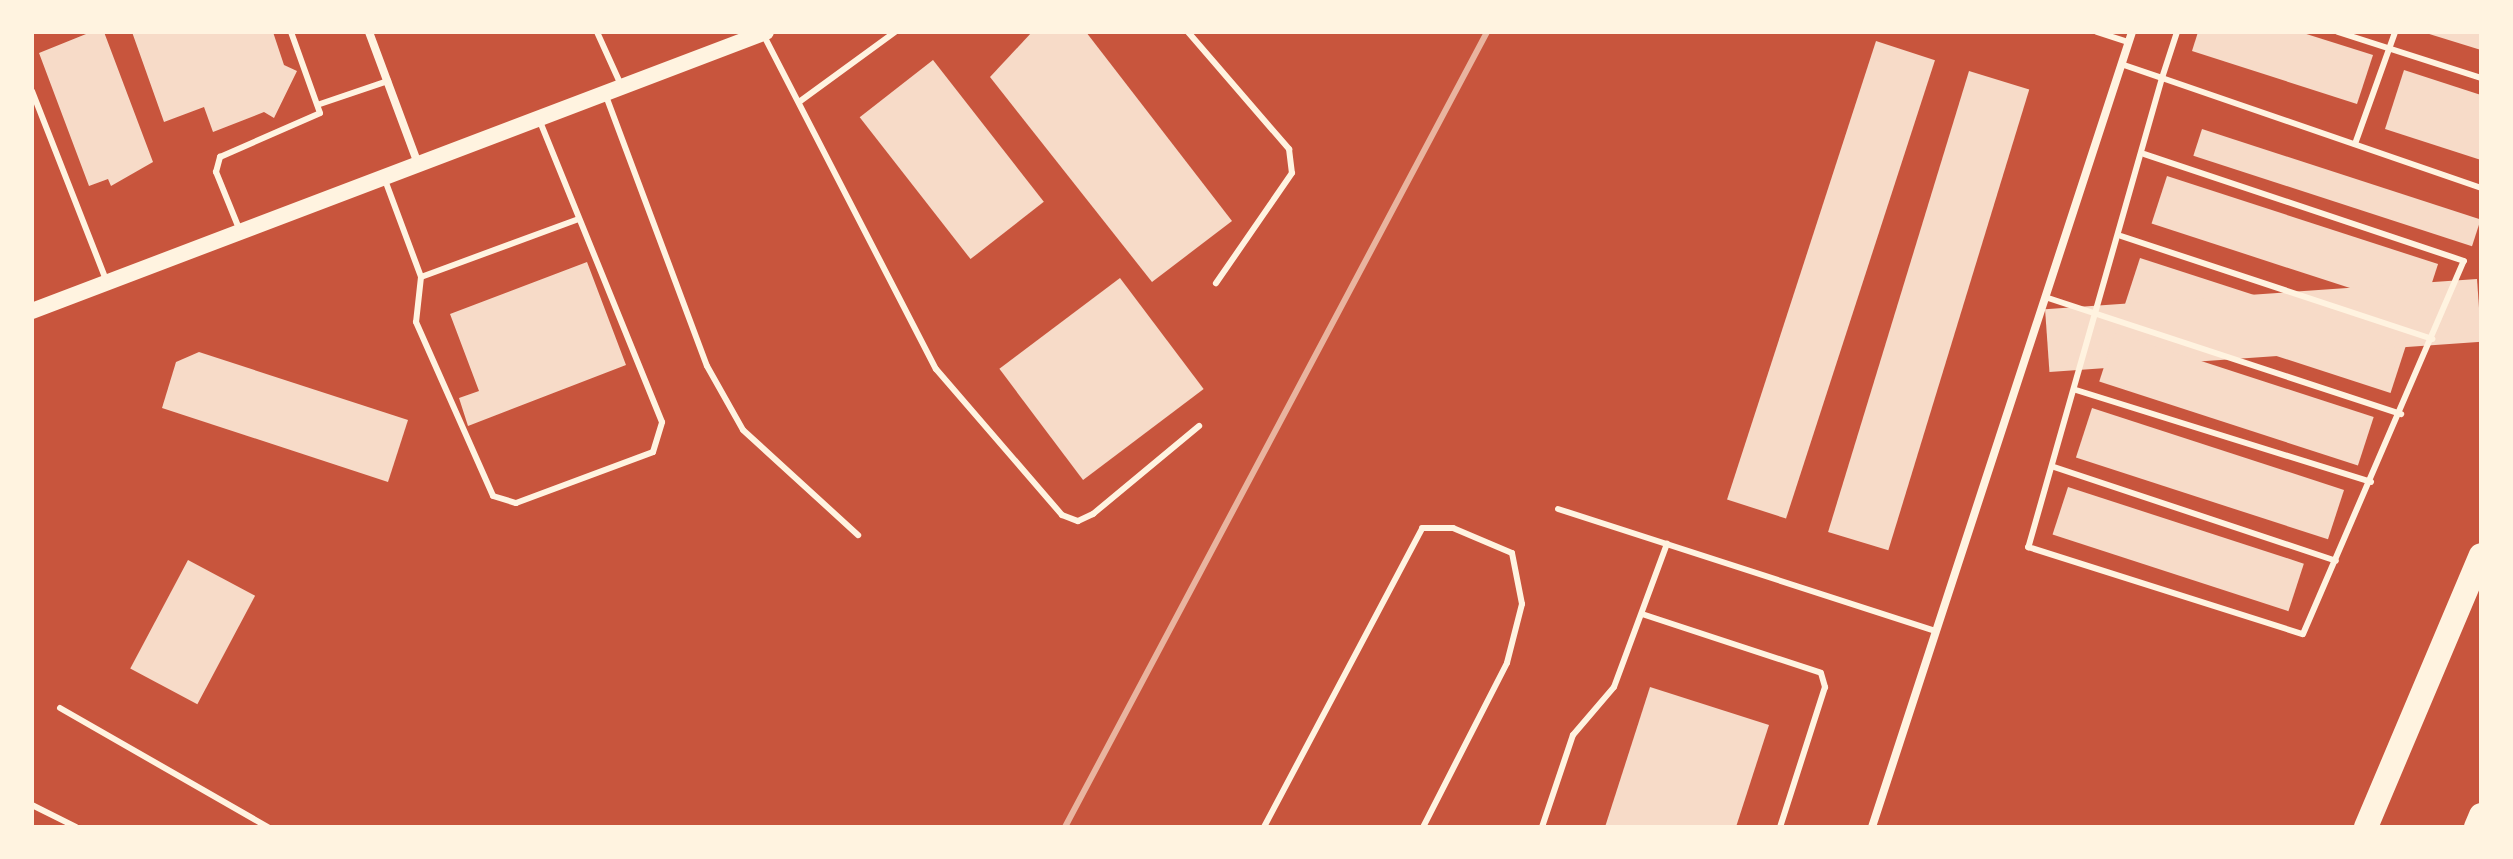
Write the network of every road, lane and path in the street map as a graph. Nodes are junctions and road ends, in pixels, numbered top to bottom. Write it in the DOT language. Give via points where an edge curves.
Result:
graph roads {
  1 [pos="291,32"];
  2 [pos="369,32"];
  3 [pos="597,32"];
  4 [pos="895,32"];
  5 [pos="1188,32"];
  6 [pos="2097,32"];
  7 [pos="2132,32"];
  8 [pos="2177,32"];
  9 [pos="2338,32"];
  10 [pos="2395,32"];
  11 [pos="764,33"];
  12 [pos="2128,42"];
  13 [pos="2390,49"];
  14 [pos="2121,64"];
  15 [pos="2162,78"];
  16 [pos="2481,78"];
  17 [pos="388,81"];
  18 [pos="622,87"];
  19 [pos="32,91"];
  20 [pos="605,93"];
  21 [pos="799,102"];
  22 [pos="320,104"];
  23 [pos="539,118"];
  24 [pos="2355,144"];
  25 [pos="2144,154"];
  26 [pos="418,164"];
  27 [pos="384,177"];
  28 [pos="2481,188"];
  29 [pos="579,219"];
  30 [pos="240,231"];
  31 [pos="2121,236"];
  32 [pos="421,277"];
  33 [pos="107,282"];
  34 [pos="1216,283"];
  35 [pos="2045,297"];
  36 [pos="32,311"];
  37 [pos="2099,313"];
  38 [pos="2432,339"];
  39 [pos="2076,390"];
  40 [pos="2401,414"];
  41 [pos="1199,426"];
  42 [pos="2054,467"];
  43 [pos="2371,482"];
  44 [pos="1558,509"];
  45 [pos="858,535"];
  46 [pos="1667,544"];
  47 [pos="2481,555"];
  48 [pos="2336,561"];
  49 [pos="1642,614"];
  50 [pos="1936,631"];
  51 [pos="60,708"];
  52 [pos="32,805"];
  53 [pos="2481,815"];
  54 [pos="76,827"];
  55 [pos="268,827"];
  56 [pos="1264,827"];
  57 [pos="1423,827"];
  58 [pos="1542,827"];
  59 [pos="1780,827"];
  60 [pos="1872,827"];
  61 [pos="2366,827"];
  62 [pos="2476,827"];
  1 -- 22 [label="lane"];
  2 -- 17 [label="street"];
  3 -- 18 [label="lane"];
  4 -- 21 [label="lane"];
  5 -- 34 [label="lane" via="1289,149 1292,173"];
  6 -- 12 [label="lane"];
  7 -- 12 [label="street"];
  8 -- 15 [label="lane"];
  9 -- 13 [label="lane"];
  10 -- 13 [label="lane"];
  11 -- 18 [label="main road"];
  11 -- 21 [label="lane"];
  12 -- 14 [label="street"];
  13 -- 16 [label="lane"];
  13 -- 24 [label="lane"];
  14 -- 15 [label="lane"];
  14 -- 35 [label="street"];
  15 -- 24 [label="lane"];
  15 -- 25 [label="lane"];
  17 -- 22 [label="lane"];
  17 -- 26 [label="street"];
  18 -- 20 [label="main road"];
  19 -- 33 [label="lane"];
  20 -- 23 [label="main road"];
  20 -- 45 [label="lane" via="707,366 743,430"];
  21 -- 41 [label="lane" via="936,369 1062,515 1078,521 1093,514"];
  22 -- 30 [label="lane" via="316,118 220,157 216,172"];
  23 -- 26 [label="main road"];
  23 -- 29 [label="lane"];
  24 -- 28 [label="lane"];
  25 -- 31 [label="lane"];
  25 -- 38 [label="lane" via="2464,261"];
  26 -- 27 [label="main road"];
  27 -- 30 [label="main road"];
  27 -- 32 [label="lane"];
  29 -- 32 [label="lane"];
  29 -- 32 [label="lane" via="663,431 653,452 516,503 493,496 416,322"];
  30 -- 33 [label="main road"];
  31 -- 37 [label="lane"];
  31 -- 38 [label="lane"];
  33 -- 36 [label="main road"];
  35 -- 37 [label="lane"];
  35 -- 50 [label="street"];
  37 -- 39 [label="lane"];
  37 -- 40 [label="lane"];
  38 -- 40 [label="lane"];
  39 -- 42 [label="lane"];
  39 -- 43 [label="lane"];
  40 -- 43 [label="lane"];
  42 -- 48 [label="lane"];
  42 -- 48 [label="lane" via="2028,547 2303,634"];
  43 -- 48 [label="lane"];
  44 -- 46 [label="lane"];
  46 -- 49 [label="lane"];
  46 -- 50 [label="lane"];
  47 -- 61 [label="highway"];
  49 -- 58 [label="lane" via="1614,687 1573,735"];
  49 -- 59 [label="lane" via="1821,673 1825,687"];
  50 -- 60 [label="street"];
  51 -- 55 [label="lane"];
  52 -- 54 [label="lane"];
  53 -- 62 [label="highway"];
  56 -- 57 [label="lane" via="1422,528 1453,528 1512,553 1522,604 1507,663"];
}
